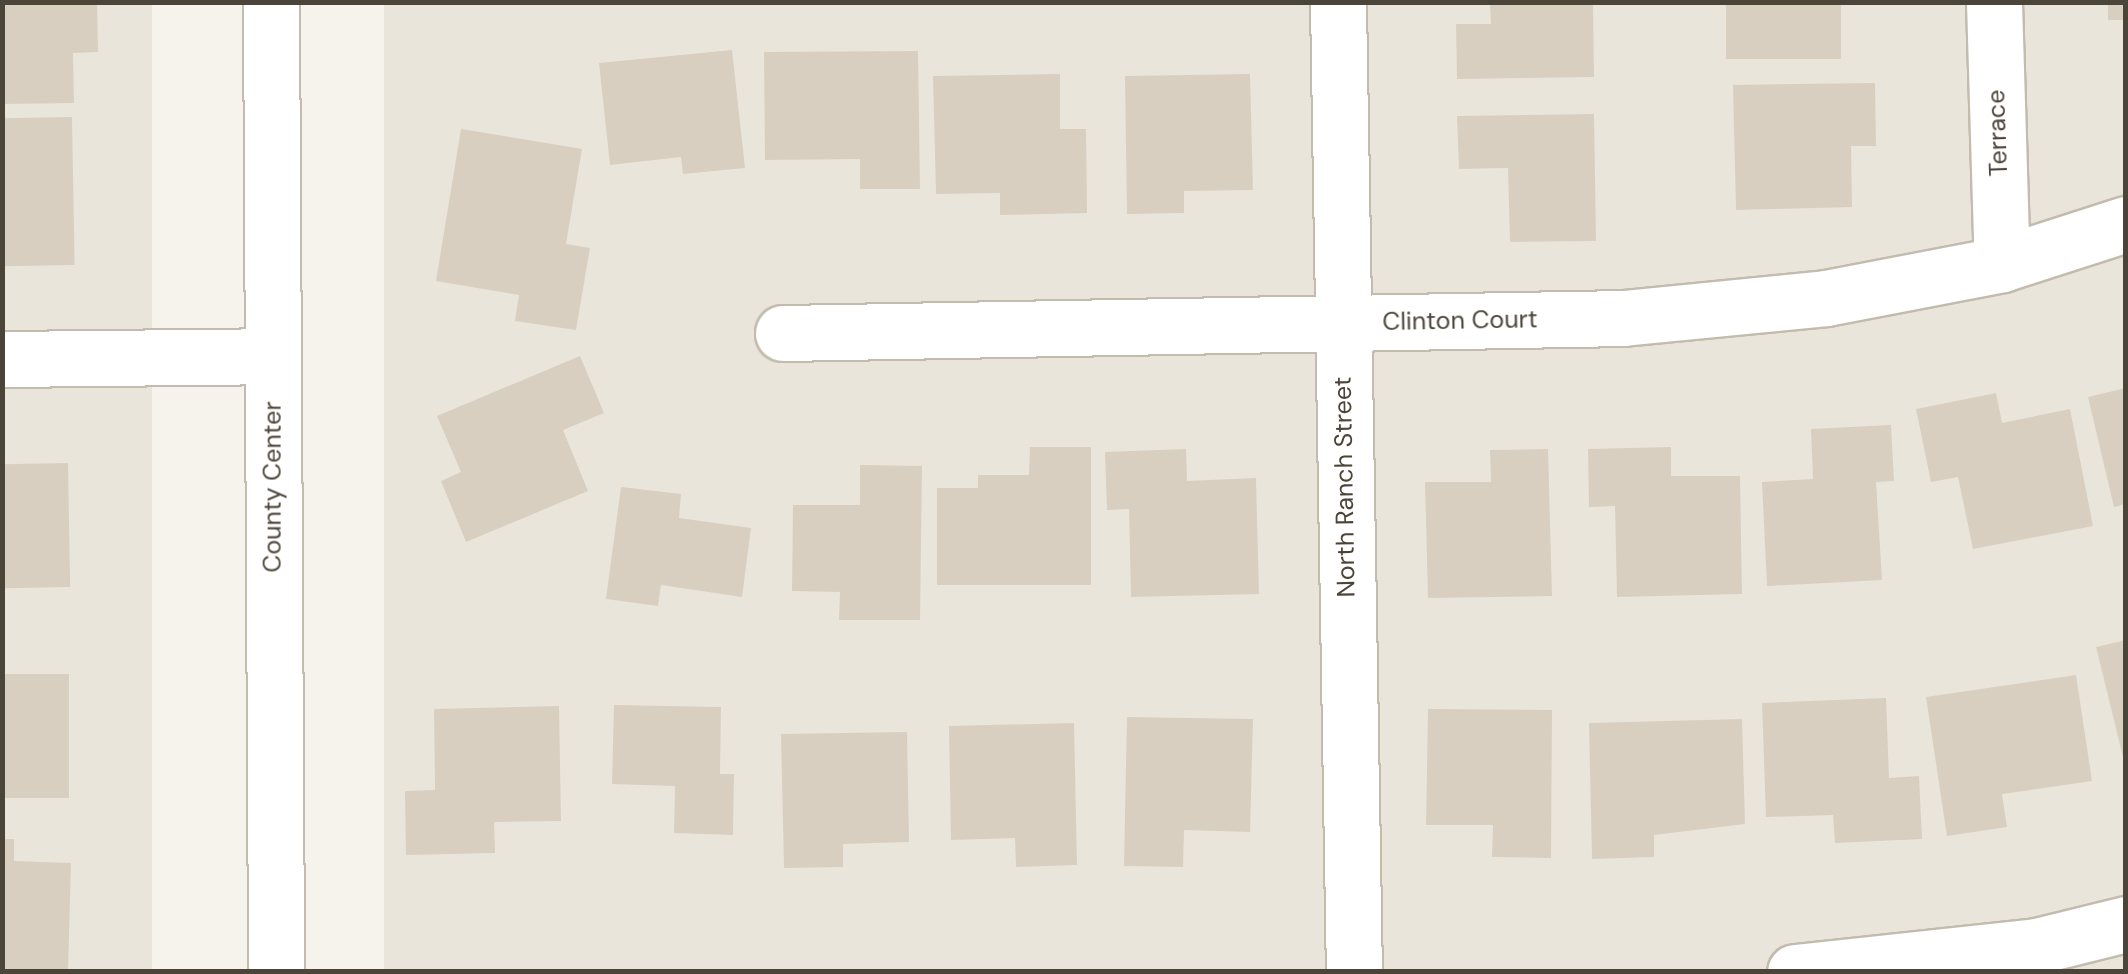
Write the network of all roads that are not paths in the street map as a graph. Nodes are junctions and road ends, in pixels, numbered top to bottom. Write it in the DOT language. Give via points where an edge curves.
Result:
graph roads {
  1 [pos="271,2"];
  2 [pos="1338,2"];
  3 [pos="1994,2"];
  4 [pos="2126,224"];
  5 [pos="2002,264"];
  6 [pos="1342,324"];
  7 [pos="783,333"];
  8 [pos="273,356"];
  9 [pos="2,359"];
  10 [pos="2126,924"];
  11 [pos="2039,959"];
  12 [pos="276,972"];
  13 [pos="1354,972"];
  14 [pos="1795,972"];
  1 -- 8 [label="street, County Center"];
  2 -- 6 [label="street, North Ranch Street"];
  3 -- 5 [label="street, Terrace"];
  4 -- 5 [label="street, Clinton Court"];
  5 -- 6 [label="street, Clinton Court" via="1826,298 1623,318"];
  6 -- 7 [label="street, Clinton Court"];
  6 -- 13 [label="street, North Ranch Street"];
  8 -- 9 [label="street"];
  8 -- 12 [label="street, County Center"];
  10 -- 11 [label="street"];
  11 -- 14 [label="street"];
}
